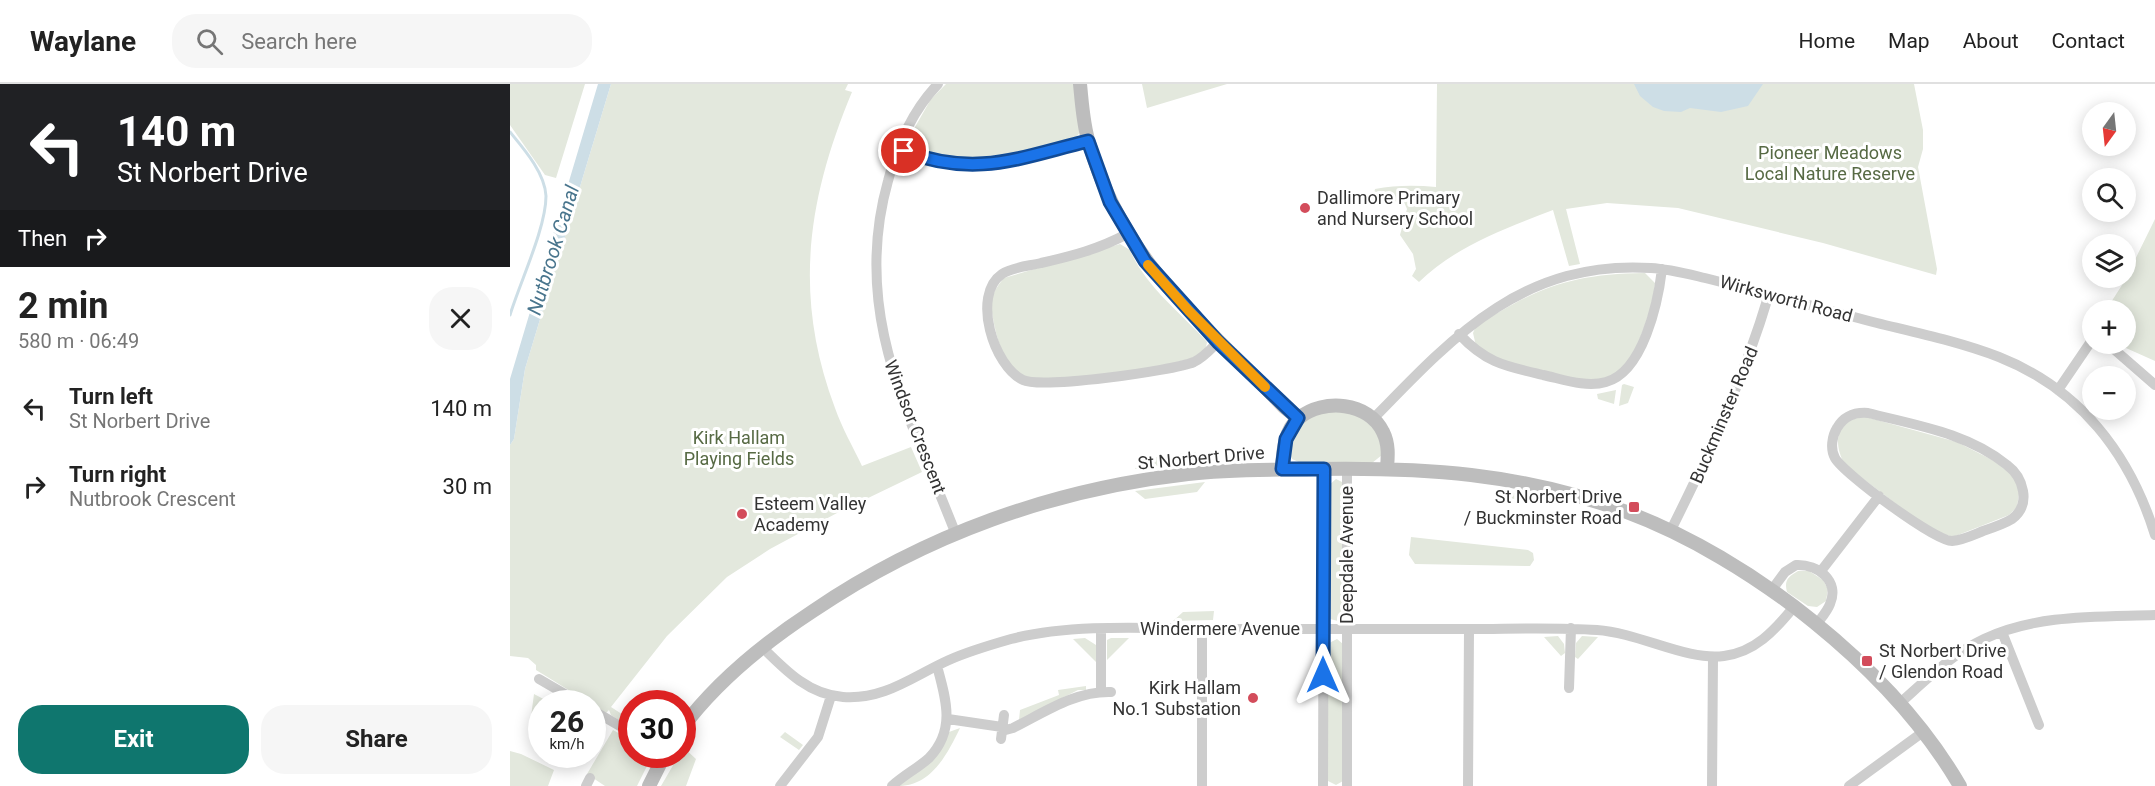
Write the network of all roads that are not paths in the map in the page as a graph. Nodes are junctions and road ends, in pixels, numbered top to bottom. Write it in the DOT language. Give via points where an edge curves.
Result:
graph roads {
  1 [pos="938,84"];
  2 [pos="1080,84"];
  3 [pos="1088,141"];
  4 [pos="899,148"];
  5 [pos="1127,234"];
  6 [pos="1662,269"];
  7 [pos="1769,294"];
  8 [pos="1459,334"];
  9 [pos="1218,342"];
  10 [pos="2082,354"];
  11 [pos="2119,354"];
  12 [pos="2155,385"];
  13 [pos="2058,390"];
  14 [pos="1298,418"];
  15 [pos="1373,419"];
  16 [pos="1347,468"];
  17 [pos="1387,468"];
  18 [pos="1282,469"];
  19 [pos="1324,469"];
  20 [pos="1879,496"];
  21 [pos="955,532"];
  22 [pos="1670,532"];
  23 [pos="2155,535"];
  24 [pos="1821,571"];
  25 [pos="1771,591"];
  26 [pos="1793,608"];
  27 [pos="2155,615"];
  28 [pos="1816,625"];
  29 [pos="1571,628"];
  30 [pos="1202,629"];
  31 [pos="1324,629"];
  32 [pos="1347,629"];
  33 [pos="1469,629"];
  34 [pos="1101,630"];
  35 [pos="2002,632"];
  36 [pos="762,647"];
  37 [pos="1713,658"];
  38 [pos="937,666"];
  39 [pos="539,679"];
  40 [pos="1569,688"];
  41 [pos="558,690"];
  42 [pos="831,696"];
  43 [pos="1900,703"];
  44 [pos="696,713"];
  45 [pos="1004,715"];
  46 [pos="948,719"];
  47 [pos="2039,724"];
  48 [pos="1002,732"];
  49 [pos="1923,732"];
  50 [pos="658,768"];
  51 [pos="649,786"];
  52 [pos="780,786"];
  53 [pos="892,786"];
  54 [pos="1202,786"];
  55 [pos="1323,786"];
  56 [pos="1347,786"];
  57 [pos="1468,786"];
  58 [pos="1712,786"];
  59 [pos="1849,786"];
  60 [pos="1959,786"];
  1 -- 4 [label="street, Windsor Crescent" via="916,113"];
  2 -- 3 [label="street"];
  3 -- 4 [label="street" via="1019,159 970,166 938,162"];
  3 -- 5 [label="street" via="1101,180"];
  4 -- 21 [label="street, Windsor Crescent" via="883,197 875,252 881,326 896,387"];
  5 -- 9 [label="street" via="1166,286"];
  5 -- 9 [label="street" via="1090,252 1008,271 995,281 988,293 986,312 1007,369 1033,384 1090,379 1188,364"];
  6 -- 7 [label="street, Wirksworth Road"];
  6 -- 8 [label="street, Wirksworth Road" via="1605,270 1560,279 1506,301"];
  6 -- 8 [label="street" via="1654,313 1635,358 1623,373 1605,382 1575,382 1503,366 1480,355"];
  7 -- 13 [label="street, Wirksworth Road" via="1976,349 2010,362"];
  7 -- 22 [label="street, Buckminster Road" via="1736,393"];
  8 -- 15 [label="street, Wirksworth Road"];
  9 -- 14 [label="street"];
  10 -- 13 [label="street"];
  11 -- 12 [label="street"];
  13 -- 23 [label="street, Wirksworth Road" via="2086,415 2126,464"];
  14 -- 15 [label="street" via="1316,409 1342,405"];
  14 -- 18 [label="street" via="1286,439"];
  15 -- 17 [label="street" via="1387,444"];
  16 -- 17 [label="street, St Norbert Drive"];
  16 -- 19 [label="street, St Norbert Drive"];
  16 -- 32 [label="street, Deepdale Avenue"];
  17 -- 22 [label="street, St Norbert Drive" via="1479,475 1536,485 1627,512"];
  18 -- 19 [label="street, St Norbert Drive"];
  18 -- 21 [label="street, St Norbert Drive" via="1190,474 1097,489"];
  19 -- 31 [label="street, Deepdale Avenue"];
  20 -- 20 [label="street" via="1839,463 1833,452 1835,431 1854,414 1868,413 1910,424 1976,446 2014,470 2024,492 2013,518 1953,541 1928,532"];
  20 -- 24 [label="street"];
  21 -- 36 [label="street, St Norbert Drive" via="851,585"];
  22 -- 25 [label="street, St Norbert Drive" via="1735,566"];
  24 -- 25 [label="street" via="1796,565 1785,572"];
  24 -- 28 [label="street" via="1829,581 1832,596"];
  25 -- 26 [label="street, St Norbert Drive"];
  26 -- 28 [label="street, St Norbert Drive"];
  26 -- 37 [label="street, Windermere Avenue" via="1758,644 1735,655"];
  27 -- 35 [label="street" via="2054,620"];
  28 -- 43 [label="street, St Norbert Drive"];
  29 -- 33 [label="street, Windermere Avenue"];
  29 -- 37 [label="street, Windermere Avenue" via="1618,632"];
  29 -- 40 [label="street"];
  30 -- 31 [label="street, Windermere Avenue"];
  30 -- 34 [label="street, Windermere Avenue"];
  30 -- 54 [label="street"];
  31 -- 32 [label="street, Windermere Avenue"];
  31 -- 55 [label="street, Deepdale Avenue"];
  32 -- 33 [label="street, Windermere Avenue"];
  32 -- 56 [label="street, Deepdale Avenue"];
  33 -- 57 [label="street"];
  34 -- 38 [label="street, Windermere Avenue" via="1020,637 978,648"];
  34 -- 48 [label="street" via="1106,692 1090,692"];
  35 -- 43 [label="street" via="1964,651"];
  35 -- 47 [label="street"];
  36 -- 42 [label="street, Windermere Avenue" via="794,678"];
  36 -- 44 [label="street, St Norbert Drive"];
  37 -- 58 [label="street"];
  38 -- 42 [label="street, Windermere Avenue" via="887,692 857,698"];
  38 -- 46 [label="street" via="947,698"];
  39 -- 41 [label="street"];
  42 -- 52 [label="street" via="818,737"];
  43 -- 49 [label="street, St Norbert Drive"];
  45 -- 48 [label="street"];
  46 -- 48 [label="street"];
  46 -- 53 [label="street" via="935,751"];
  49 -- 59 [label="street"];
  49 -- 60 [label="street, St Norbert Drive"];
  50 -- 51 [label="street"];
}
